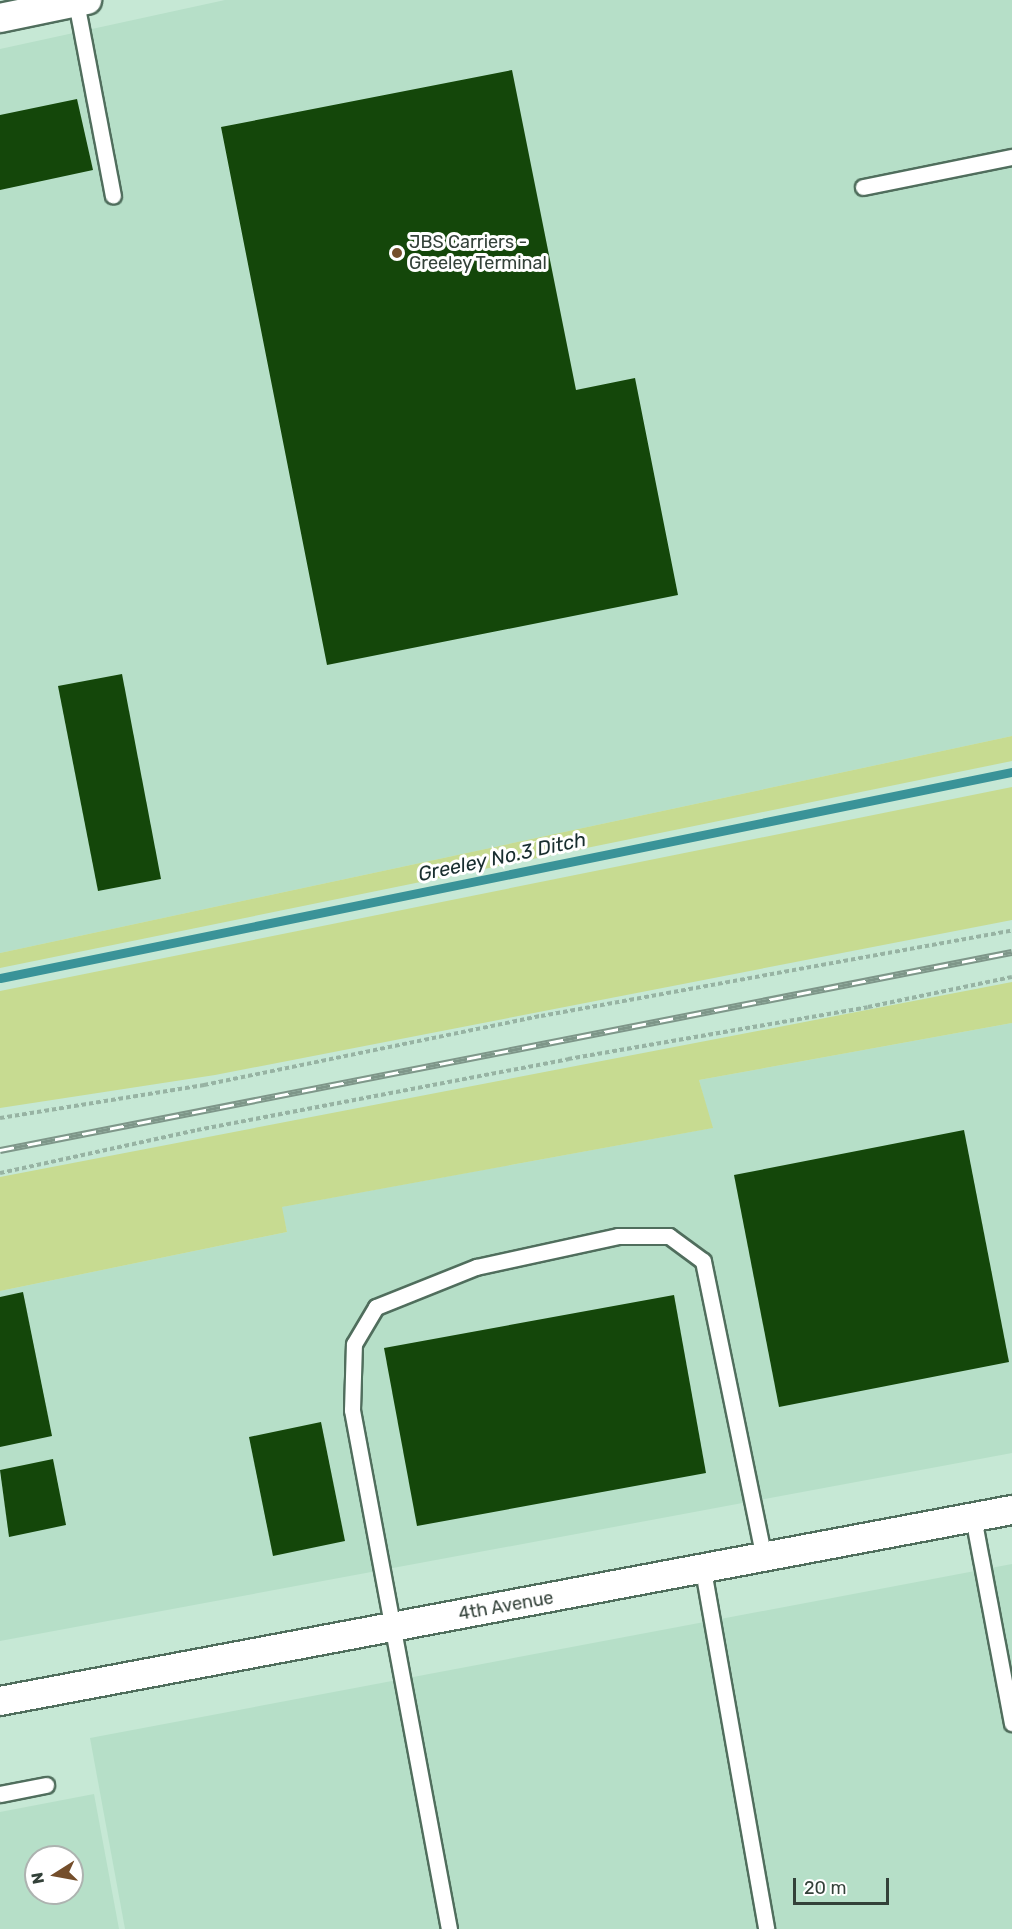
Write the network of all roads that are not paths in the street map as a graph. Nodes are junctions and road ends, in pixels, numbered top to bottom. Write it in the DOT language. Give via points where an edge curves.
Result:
graph roads {
  1 [pos="81,1"];
  2 [pos="0,18"];
  3 [pos="1012,157"];
  4 [pos="863,187"];
  5 [pos="112,196"];
  6 [pos="1012,1510"];
  7 [pos="973,1517"];
  8 [pos="764,1559"];
  9 [pos="704,1570"];
  10 [pos="390,1627"];
  11 [pos="0,1701"];
  12 [pos="1012,1724"];
  13 [pos="46,1785"];
  14 [pos="0,1794"];
  15 [pos="449,1929"];
  16 [pos="766,1929"];
  1 -- 2 [label="street"];
  1 -- 5 [label="lane"];
  3 -- 4 [label="lane"];
  6 -- 7 [label="street, 4th Avenue"];
  7 -- 8 [label="street, 4th Avenue"];
  7 -- 12 [label="lane"];
  8 -- 9 [label="street, 4th Avenue"];
  8 -- 10 [label="lane" via="703,1261 669,1236 618,1236 476,1267 376,1307 354,1344 352,1410"];
  9 -- 10 [label="street, 4th Avenue"];
  9 -- 16 [label="lane"];
  10 -- 11 [label="street, 4th Avenue"];
  10 -- 15 [label="lane"];
  13 -- 14 [label="lane"];
}
